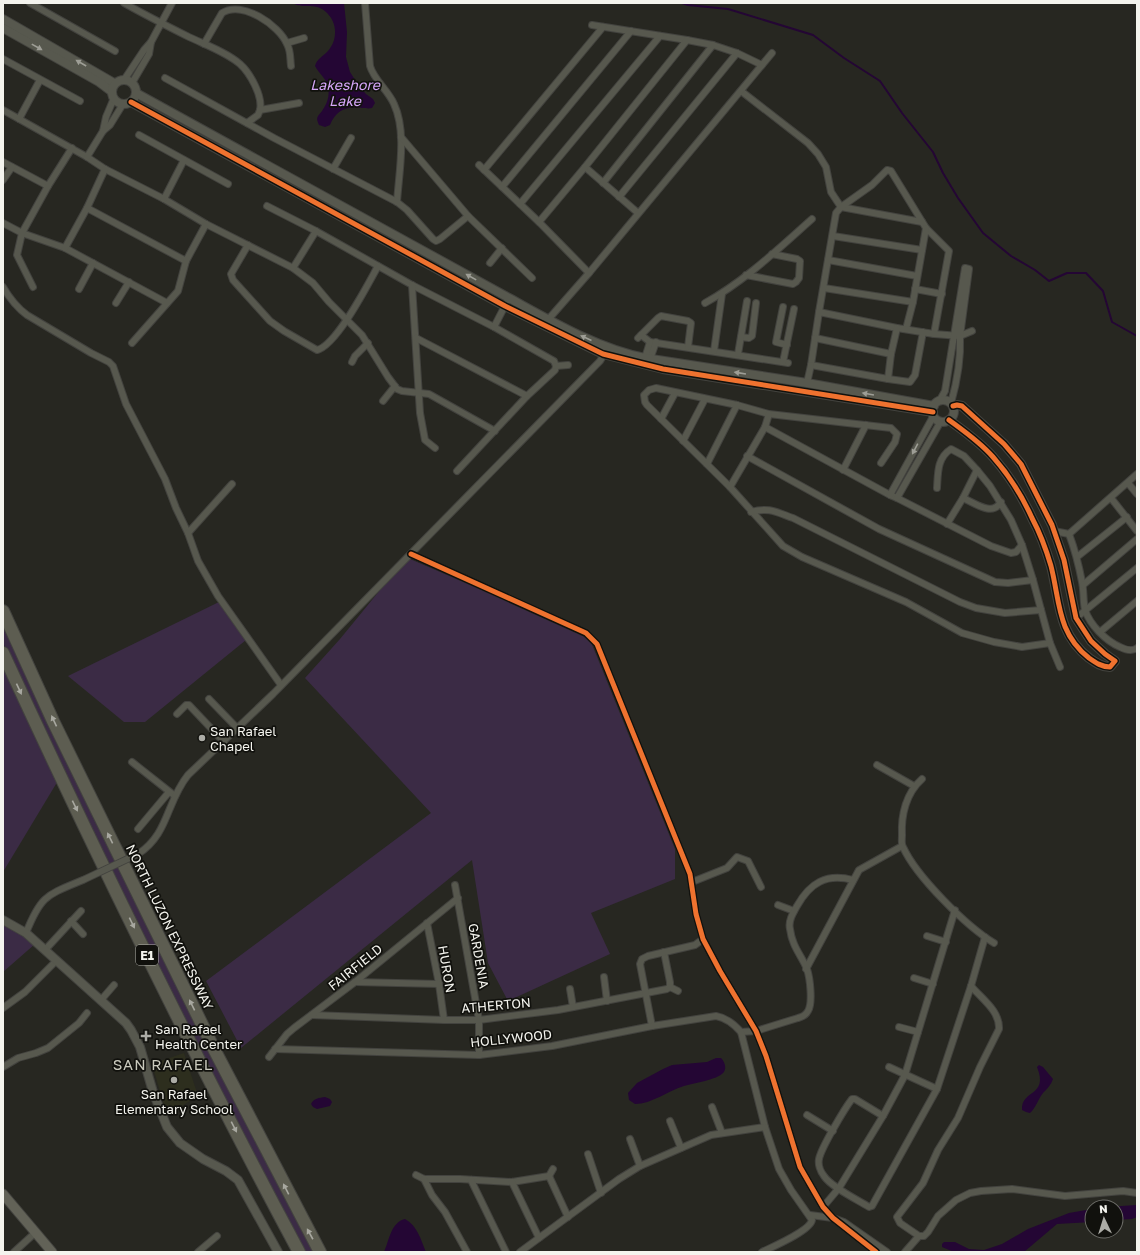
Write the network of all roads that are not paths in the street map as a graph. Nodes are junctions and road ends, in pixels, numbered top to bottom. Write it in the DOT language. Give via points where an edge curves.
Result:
graph roads {
  1 [pos="30,3"];
  2 [pos="124,3"];
  3 [pos="172,3"];
  4 [pos="365,3"];
  5 [pos="3,19"];
  6 [pos="161,23"];
  7 [pos="592,25"];
  8 [pos="603,27"];
  9 [pos="3,28"];
  10 [pos="631,31"];
  11 [pos="660,36"];
  12 [pos="304,38"];
  13 [pos="687,40"];
  14 [pos="151,42"];
  15 [pos="287,43"];
  16 [pos="204,44"];
  17 [pos="713,44"];
  18 [pos="115,51"];
  19 [pos="737,53"];
  20 [pos="772,53"];
  21 [pos="3,59"];
  22 [pos="291,66"];
  23 [pos="762,66"];
  24 [pos="165,78"];
  25 [pos="40,80"];
  26 [pos="124,80"];
  27 [pos="132,83"];
  28 [pos="113,91"];
  29 [pos="741,91"];
  30 [pos="136,93"];
  31 [pos="80,101"];
  32 [pos="299,102"];
  33 [pos="127,103"];
  34 [pos="3,110"];
  35 [pos="260,110"];
  36 [pos="19,118"];
  37 [pos="247,123"];
  38 [pos="103,131"];
  39 [pos="139,135"];
  40 [pos="401,137"];
  41 [pos="351,138"];
  42 [pos="72,148"];
  43 [pos="87,157"];
  44 [pos="184,160"];
  45 [pos="3,162"];
  46 [pos="479,165"];
  47 [pos="12,167"];
  48 [pos="585,167"];
  49 [pos="105,169"];
  50 [pos="333,169"];
  51 [pos="484,170"];
  52 [pos="3,180"];
  53 [pos="603,183"];
  54 [pos="228,184"];
  55 [pos="48,186"];
  56 [pos="502,187"];
  57 [pos="620,197"];
  58 [pos="164,199"];
  59 [pos="397,202"];
  60 [pos="520,204"];
  61 [pos="267,206"];
  62 [pos="840,207"];
  63 [pos="87,208"];
  64 [pos="638,213"];
  65 [pos="468,216"];
  66 [pos="812,219"];
  67 [pos="539,222"];
  68 [pos="3,223"];
  69 [pos="206,224"];
  70 [pos="924,225"];
  71 [pos="316,231"];
  72 [pos="22,233"];
  73 [pos="833,236"];
  74 [pos="248,245"];
  75 [pos="65,248"];
  76 [pos="502,248"];
  77 [pos="922,250"];
  78 [pos="772,254"];
  79 [pos="828,260"];
  80 [pos="186,261"];
  81 [pos="93,263"];
  82 [pos="490,263"];
  83 [pos="378,266"];
  84 [pos="293,268"];
  85 [pos="967,269"];
  86 [pos="589,273"];
  87 [pos="746,275"];
  88 [pos="917,276"];
  89 [pos="532,278"];
  90 [pos="128,282"];
  91 [pos="412,285"];
  92 [pos="3,286"];
  93 [pos="33,287"];
  94 [pos="824,288"];
  95 [pos="915,289"];
  96 [pos="79,290"];
  97 [pos="722,294"];
  98 [pos="942,294"];
  99 [pos="507,302"];
  100 [pos="913,302"];
  101 [pos="116,303"];
  102 [pos="167,303"];
  103 [pos="705,303"];
  104 [pos="819,312"];
  105 [pos="347,320"];
  106 [pos="545,322"];
  107 [pos="494,328"];
  108 [pos="897,328"];
  109 [pos="906,329"];
  110 [pos="972,331"];
  111 [pos="923,332"];
  112 [pos="934,334"];
  113 [pos="956,336"];
  114 [pos="741,337"];
  115 [pos="416,338"];
  116 [pos="815,338"];
  117 [pos="653,342"];
  118 [pos="132,343"];
  119 [pos="368,343"];
  120 [pos="602,345"];
  121 [pos="787,345"];
  122 [pos="688,347"];
  123 [pos="714,351"];
  124 [pos="603,354"];
  125 [pos="738,354"];
  126 [pos="892,354"];
  127 [pos="647,361"];
  128 [pos="352,362"];
  129 [pos="568,365"];
  130 [pos="811,365"];
  131 [pos="556,366"];
  132 [pos="888,379"];
  133 [pos="807,383"];
  134 [pos="395,386"];
  135 [pos="419,392"];
  136 [pos="675,393"];
  137 [pos="527,396"];
  138 [pos="705,398"];
  139 [pos="940,400"];
  140 [pos="383,401"];
  141 [pos="738,405"];
  142 [pos="952,405"];
  143 [pos="934,411"];
  144 [pos="769,414"];
  145 [pos="661,419"];
  146 [pos="945,420"];
  147 [pos="866,425"];
  148 [pos="764,426"];
  149 [pos="495,431"];
  150 [pos="683,440"];
  151 [pos="435,448"];
  152 [pos="747,456"];
  153 [pos="881,463"];
  154 [pos="707,464"];
  155 [pos="843,470"];
  156 [pos="977,470"];
  157 [pos="457,471"];
  158 [pos="1137,474"];
  159 [pos="1128,483"];
  160 [pos="232,484"];
  161 [pos="730,487"];
  162 [pos="937,488"];
  163 [pos="1137,494"];
  164 [pos="890,495"];
  165 [pos="897,498"];
  166 [pos="963,498"];
  167 [pos="1111,498"];
  168 [pos="1001,502"];
  169 [pos="751,512"];
  170 [pos="1127,517"];
  171 [pos="947,524"];
  172 [pos="1052,525"];
  173 [pos="1137,531"];
  174 [pos="188,533"];
  175 [pos="1069,534"];
  176 [pos="1137,539"];
  177 [pos="1022,545"];
  178 [pos="411,554"];
  179 [pos="1077,557"];
  180 [pos="1137,568"];
  181 [pos="1033,580"];
  182 [pos="1083,584"];
  183 [pos="1137,601"];
  184 [pos="1041,610"];
  185 [pos="3,611"];
  186 [pos="1087,613"];
  187 [pos="1077,620"];
  188 [pos="1100,632"];
  189 [pos="1050,643"];
  190 [pos="1137,648"];
  191 [pos="3,654"];
  192 [pos="1060,667"];
  193 [pos="281,685"];
  194 [pos="209,699"];
  195 [pos="177,714"];
  196 [pos="238,728"];
  197 [pos="224,742"];
  198 [pos="132,762"];
  199 [pos="877,765"];
  200 [pos="922,779"];
  201 [pos="914,786"];
  202 [pos="169,792"];
  203 [pos="175,796"];
  204 [pos="138,829"];
  205 [pos="902,846"];
  206 [pos="853,880"];
  207 [pos="692,882"];
  208 [pos="455,884"];
  209 [pos="761,887"];
  210 [pos="458,898"];
  211 [pos="778,905"];
  212 [pos="955,910"];
  213 [pos="80,911"];
  214 [pos="794,911"];
  215 [pos="3,920"];
  216 [pos="71,921"];
  217 [pos="427,923"];
  218 [pos="26,933"];
  219 [pos="83,934"];
  220 [pos="927,936"];
  221 [pos="985,937"];
  222 [pos="704,939"];
  223 [pos="946,942"];
  224 [pos="994,942"];
  225 [pos="45,950"];
  226 [pos="664,952"];
  227 [pos="57,960"];
  228 [pos="806,969"];
  229 [pos="604,977"];
  230 [pos="914,978"];
  231 [pos="355,982"];
  232 [pos="439,984"];
  233 [pos="933,984"];
  234 [pos="114,985"];
  235 [pos="971,986"];
  236 [pos="670,987"];
  237 [pos="570,989"];
  238 [pos="678,991"];
  239 [pos="645,993"];
  240 [pos="101,1000"];
  241 [pos="607,1001"];
  242 [pos="3,1008"];
  243 [pos="573,1008"];
  244 [pos="87,1013"];
  245 [pos="312,1015"];
  246 [pos="444,1020"];
  247 [pos="479,1020"];
  248 [pos="652,1026"];
  249 [pos="899,1027"];
  250 [pos="756,1031"];
  251 [pos="741,1032"];
  252 [pos="918,1032"];
  253 [pos="275,1048"];
  254 [pos="479,1055"];
  255 [pos="269,1057"];
  256 [pos="3,1067"];
  257 [pos="889,1067"];
  258 [pos="905,1075"];
  259 [pos="936,1089"];
  260 [pos="712,1106"];
  261 [pos="807,1115"];
  262 [pos="882,1116"];
  263 [pos="670,1121"];
  264 [pos="765,1127"];
  265 [pos="833,1131"];
  266 [pos="722,1133"];
  267 [pos="630,1138"];
  268 [pos="681,1148"];
  269 [pos="588,1154"];
  270 [pos="640,1166"];
  271 [pos="553,1169"];
  272 [pos="416,1175"];
  273 [pos="549,1176"];
  274 [pos="424,1179"];
  275 [pos="471,1180"];
  276 [pos="512,1182"];
  277 [pos="839,1188"];
  278 [pos="601,1193"];
  279 [pos="1137,1193"];
  280 [pos="3,1194"];
  281 [pos="823,1207"];
  282 [pos="810,1215"];
  283 [pos="568,1217"];
  284 [pos="833,1218"];
  285 [pos="36,1232"];
  286 [pos="217,1236"];
  287 [pos="919,1236"];
  288 [pos="539,1238"];
  289 [pos="14,1252"];
  290 [pos="52,1252"];
  291 [pos="198,1252"];
  292 [pos="278,1252"];
  293 [pos="299,1252"];
  294 [pos="320,1252"];
  295 [pos="467,1252"];
  296 [pos="506,1252"];
  297 [pos="520,1252"];
  298 [pos="762,1252"];
  299 [pos="876,1252"];
  300 [pos="887,1252"];
  301 [pos="905,1252"];
  1 -- 18 [label="street"];
  2 -- 6 [label="street"];
  3 -- 6 [label="street"];
  4 -- 40 [label="street" via="370,66 394,102"];
  28 -- 5 [label="street, one-way"];
  6 -- 14 [label="street"];
  6 -- 16 [label="street"];
  7 -- 8 [label="street"];
  8 -- 10 [label="street"];
  8 -- 51 [label="street"];
  9 -- 28 [label="street, one-way"];
  10 -- 11 [label="street"];
  10 -- 56 [label="street"];
  11 -- 13 [label="street"];
  11 -- 60 [label="street"];
  12 -- 15 [label="street"];
  13 -- 17 [label="street"];
  13 -- 48 [label="street"];
  14 -- 26 [label="street"];
  14 -- 27 [label="street" via="149,54"];
  15 -- 16 [label="street" via="277,29 255,13 234,7 222,13"];
  15 -- 22 [label="street"];
  16 -- 35 [label="street" via="228,56 248,72 261,104"];
  17 -- 19 [label="street"];
  17 -- 53 [label="street"];
  19 -- 23 [label="street"];
  19 -- 57 [label="street"];
  20 -- 23 [label="street"];
  21 -- 25 [label="street"];
  23 -- 29 [label="street"];
  24 -- 37 [label="street"];
  25 -- 31 [label="street"];
  25 -- 36 [label="street"];
  26 -- 27 [label="street"];
  26 -- 28 [label="street" via="118,80"];
  27 -- 30 [label="street"];
  28 -- 33 [label="street" via="118,102"];
  28 -- 38 [label="street"];
  29 -- 62 [label="street" via="808,143 818,154 826,167 831,192"];
  29 -- 64 [label="street"];
  30 -- 33 [label="street"];
  99 -- 30 [label="street, one-way"];
  32 -- 35 [label="street"];
  33 -- 38 [label="street"];
  33 -- 99 [label="street"];
  34 -- 36 [label="street"];
  35 -- 37 [label="street" via="258,115"];
  36 -- 42 [label="street"];
  37 -- 50 [label="street"];
  38 -- 43 [label="street"];
  39 -- 44 [label="street"];
  40 -- 59 [label="street"];
  40 -- 65 [label="street"];
  41 -- 50 [label="street"];
  42 -- 43 [label="street"];
  42 -- 55 [label="street"];
  43 -- 49 [label="street"];
  44 -- 54 [label="street"];
  44 -- 58 [label="street"];
  45 -- 47 [label="street"];
  46 -- 51 [label="street"];
  47 -- 52 [label="street"];
  47 -- 55 [label="street"];
  48 -- 53 [label="street"];
  48 -- 67 [label="street"];
  49 -- 58 [label="street"];
  49 -- 63 [label="street"];
  50 -- 59 [label="street"];
  51 -- 56 [label="street"];
  53 -- 57 [label="street"];
  55 -- 72 [label="street"];
  56 -- 60 [label="street"];
  57 -- 64 [label="street"];
  58 -- 69 [label="street"];
  59 -- 65 [label="street" via="436,241"];
  60 -- 67 [label="street"];
  61 -- 71 [label="street"];
  62 -- 70 [label="street"];
  62 -- 70 [label="street" via="872,185 887,170 891,171"];
  62 -- 73 [label="street" via="836,213"];
  63 -- 75 [label="street"];
  63 -- 80 [label="street"];
  64 -- 86 [label="street"];
  65 -- 76 [label="street"];
  66 -- 78 [label="street"];
  67 -- 86 [label="street"];
  68 -- 72 [label="street"];
  69 -- 74 [label="street"];
  69 -- 80 [label="street"];
  70 -- 77 [label="street"];
  70 -- 98 [label="street" via="949,251"];
  71 -- 83 [label="street"];
  71 -- 84 [label="street"];
  72 -- 75 [label="street"];
  72 -- 93 [label="street" via="17,255"];
  73 -- 77 [label="street"];
  73 -- 79 [label="street"];
  74 -- 84 [label="street"];
  74 -- 105 [label="street" via="231,274 233,280 270,321 317,350 324,346"];
  75 -- 81 [label="street"];
  76 -- 82 [label="street"];
  76 -- 89 [label="street"];
  77 -- 88 [label="street"];
  78 -- 87 [label="street"];
  78 -- 87 [label="street" via="800,261 799,278 796,282 793,284"];
  79 -- 88 [label="street"];
  79 -- 94 [label="street"];
  80 -- 102 [label="street" via="178,290"];
  81 -- 90 [label="street"];
  81 -- 96 [label="street"];
  83 -- 91 [label="street"];
  83 -- 105 [label="street"];
  84 -- 105 [label="street" via="313,283"];
  85 -- 113 [label="street"];
  86 -- 106 [label="street"];
  87 -- 97 [label="street"];
  88 -- 95 [label="street"];
  90 -- 101 [label="street"];
  90 -- 102 [label="street"];
  91 -- 107 [label="street"];
  91 -- 115 [label="street"];
  92 -- 174 [label="street" via="17,308 113,366 126,404 165,479"];
  94 -- 100 [label="street"];
  94 -- 104 [label="street"];
  95 -- 98 [label="street"];
  95 -- 100 [label="street"];
  97 -- 103 [label="street"];
  97 -- 123 [label="street"];
  98 -- 112 [label="street"];
  99 -- 106 [label="street"];
  99 -- 107 [label="street"];
  100 -- 109 [label="street"];
  102 -- 118 [label="street"];
  104 -- 108 [label="street"];
  104 -- 116 [label="street"];
  105 -- 119 [label="street"];
  120 -- 106 [label="street, one-way"];
  106 -- 124 [label="street"];
  107 -- 131 [label="street" via="554,361"];
  108 -- 109 [label="street"];
  108 -- 126 [label="street"];
  109 -- 111 [label="street"];
  110 -- 113 [label="street"];
  111 -- 112 [label="street"];
  111 -- 132 [label="street" via="912,380 906,382"];
  112 -- 113 [label="street"];
  113 -- 139 [label="street"];
  113 -- 142 [label="street" via="958,369"];
  114 -- 114 [label="street" via="745,301 758,303 752,336"];
  114 -- 125 [label="street"];
  115 -- 135 [label="street"];
  115 -- 137 [label="street"];
  116 -- 126 [label="street"];
  116 -- 130 [label="street"];
  117 -- 122 [label="street"];
  117 -- 122 [label="street" via="640,337 661,316 688,321 691,326"];
  117 -- 127 [label="street"];
  119 -- 128 [label="street"];
  119 -- 134 [label="street"];
  120 -- 124 [label="street"];
  120 -- 127 [label="street"];
  121 -- 121 [label="street" via="776,342 781,307 795,309"];
  121 -- 125 [label="street" via="785,363"];
  122 -- 123 [label="street"];
  123 -- 125 [label="street"];
  124 -- 127 [label="street"];
  124 -- 178 [label="street" via="600,361"];
  126 -- 132 [label="street"];
  133 -- 127 [label="street, one-way"];
  127 -- 143 [label="street" via="670,370"];
  129 -- 131 [label="street"];
  130 -- 132 [label="street"];
  130 -- 133 [label="street"];
  131 -- 137 [label="street" via="555,370"];
  143 -- 133 [label="street, one-way"];
  134 -- 135 [label="street" via="402,390"];
  134 -- 140 [label="street"];
  135 -- 149 [label="street" via="429,394"];
  135 -- 151 [label="street" via="423,434 425,440"];
  136 -- 138 [label="street"];
  136 -- 145 [label="street"];
  136 -- 145 [label="street" via="656,388 644,395 645,402"];
  137 -- 149 [label="street"];
  138 -- 141 [label="street"];
  138 -- 150 [label="street"];
  139 -- 142 [label="street" via="946,400"];
  139 -- 143 [label="street"];
  141 -- 144 [label="street"];
  141 -- 154 [label="street"];
  142 -- 146 [label="street" via="954,412"];
  142 -- 172 [label="street" via="962,406 1004,444 1021,464"];
  143 -- 146 [label="street"];
  143 -- 164 [label="street, one-way"];
  144 -- 147 [label="street"];
  144 -- 148 [label="street"];
  145 -- 150 [label="street"];
  146 -- 165 [label="street"];
  146 -- 187 [label="street" via="974,439 1009,477 1042,539 1056,588 1062,622 1068,634 1079,650 1096,663 1110,668 1115,661 1091,641"];
  147 -- 153 [label="street" via="890,428 897,434 895,442"];
  147 -- 155 [label="street"];
  148 -- 152 [label="street"];
  148 -- 155 [label="street"];
  149 -- 157 [label="street"];
  150 -- 154 [label="street"];
  152 -- 161 [label="street"];
  152 -- 181 [label="street" via="879,529 995,582"];
  154 -- 161 [label="street"];
  155 -- 164 [label="street"];
  156 -- 162 [label="street" via="964,456 951,449 946,452 939,465"];
  156 -- 166 [label="street"];
  156 -- 168 [label="street"];
  158 -- 159 [label="street"];
  159 -- 163 [label="street"];
  159 -- 167 [label="street"];
  160 -- 174 [label="street"];
  161 -- 169 [label="street"];
  164 -- 165 [label="street"];
  165 -- 171 [label="street"];
  166 -- 168 [label="street" via="992,510"];
  166 -- 171 [label="street"];
  167 -- 170 [label="street"];
  167 -- 175 [label="street"];
  168 -- 177 [label="street"];
  169 -- 184 [label="street" via="763,509 793,518 976,608 1004,613"];
  169 -- 189 [label="street" via="783,546 802,557 906,602 962,633 1022,647"];
  170 -- 173 [label="street"];
  170 -- 179 [label="street"];
  171 -- 177 [label="street" via="991,546 1011,552 1016,552"];
  172 -- 175 [label="street" via="1054,531"];
  172 -- 187 [label="street" via="1064,560"];
  174 -- 193 [label="street" via="198,561 218,596"];
  175 -- 179 [label="street"];
  176 -- 182 [label="street"];
  177 -- 181 [label="street"];
  178 -- 193 [label="street"];
  178 -- 207 [label="street" via="586,633 592,639 600,651"];
  179 -- 182 [label="street"];
  180 -- 186 [label="street"];
  181 -- 184 [label="street"];
  182 -- 186 [label="street"];
  183 -- 188 [label="street"];
  184 -- 189 [label="street"];
  294 -- 185 [label="highway, NORTH LUZON EXPRESSWAY / E1, one-way" via="201,1024"];
  186 -- 187 [label="street"];
  186 -- 188 [label="street"];
  188 -- 190 [label="street" via="1110,642 1124,649"];
  189 -- 192 [label="street"];
  191 -- 293 [label="highway, E1, one-way" via="186,1033"];
  193 -- 196 [label="street"];
  194 -- 196 [label="street"];
  195 -- 197 [label="street" via="189,705"];
  196 -- 197 [label="street"];
  197 -- 203 [label="street" via="188,776"];
  198 -- 202 [label="street"];
  199 -- 201 [label="street"];
  200 -- 201 [label="street"];
  201 -- 205 [label="street" via="901,820"];
  202 -- 203 [label="street"];
  202 -- 204 [label="street"];
  203 -- 218 [label="street, bridge" via="157,837 148,846 138,854 46,897 36,910"];
  205 -- 206 [label="street" via="858,870"];
  205 -- 212 [label="street" via="923,878"];
  206 -- 214 [label="street" via="839,878 817,883 803,895"];
  206 -- 228 [label="street"];
  207 -- 209 [label="street" via="727,868 735,858 740,857 748,861"];
  207 -- 222 [label="street" via="696,914"];
  208 -- 210 [label="street, GARDENIA"];
  210 -- 217 [label="street, FAIRFIELD"];
  210 -- 247 [label="street, GARDENIA"];
  211 -- 214 [label="street"];
  212 -- 221 [label="street"];
  212 -- 223 [label="street"];
  213 -- 216 [label="street"];
  214 -- 228 [label="street" via="789,928"];
  215 -- 218 [label="street"];
  216 -- 219 [label="street"];
  216 -- 225 [label="street"];
  217 -- 231 [label="street, FAIRFIELD"];
  217 -- 232 [label="street, HURON"];
  218 -- 225 [label="street"];
  220 -- 223 [label="street"];
  221 -- 224 [label="street"];
  221 -- 235 [label="street"];
  222 -- 226 [label="street" via="695,945"];
  222 -- 250 [label="street" via="727,984"];
  223 -- 233 [label="street"];
  225 -- 227 [label="street"];
  226 -- 236 [label="street"];
  226 -- 239 [label="street" via="642,959 640,964"];
  227 -- 240 [label="street"];
  227 -- 242 [label="street" via="25,992"];
  228 -- 250 [label="street" via="810,996 809,1011 804,1016"];
  229 -- 241 [label="street"];
  230 -- 233 [label="street"];
  231 -- 232 [label="street"];
  231 -- 245 [label="street, FAIRFIELD"];
  232 -- 246 [label="street, HURON"];
  233 -- 252 [label="street"];
  234 -- 240 [label="street"];
  235 -- 259 [label="street"];
  235 -- 287 [label="street" via="996,1014 999,1029 958,1118 938,1150 923,1183 898,1217 900,1223"];
  236 -- 238 [label="street"];
  236 -- 239 [label="street, ATHERTON"];
  237 -- 243 [label="street"];
  239 -- 241 [label="street, ATHERTON"];
  239 -- 248 [label="street"];
  240 -- 292 [label="street" via="132,1030 140,1047 153,1092 170,1131 180,1143 238,1180"];
  241 -- 243 [label="street, ATHERTON"];
  243 -- 247 [label="street, ATHERTON"];
  244 -- 256 [label="street" via="79,1023 48,1048 18,1058"];
  245 -- 246 [label="street, ATHERTON"];
  245 -- 253 [label="street, FAIRFIELD" via="287,1034"];
  246 -- 247 [label="street, ATHERTON"];
  247 -- 254 [label="street, GARDENIA"];
  248 -- 251 [label="street, HOLLYWOOD" via="716,1016 731,1022"];
  248 -- 254 [label="street, HOLLYWOOD" via="552,1046"];
  249 -- 252 [label="street"];
  250 -- 251 [label="street"];
  250 -- 281 [label="street" via="766,1056 797,1161"];
  251 -- 264 [label="street"];
  252 -- 258 [label="street"];
  253 -- 254 [label="street, HOLLYWOOD"];
  253 -- 255 [label="street, FAIRFIELD"];
  257 -- 258 [label="street"];
  258 -- 259 [label="street"];
  258 -- 262 [label="street"];
  259 -- 277 [label="street" via="872,1206 869,1207"];
  260 -- 266 [label="street"];
  261 -- 265 [label="street"];
  262 -- 265 [label="street" via="853,1099"];
  262 -- 277 [label="street"];
  263 -- 268 [label="street"];
  264 -- 266 [label="street"];
  264 -- 282 [label="street" via="779,1169"];
  265 -- 277 [label="street" via="821,1154 819,1166 824,1177"];
  266 -- 268 [label="street"];
  267 -- 270 [label="street"];
  268 -- 270 [label="street"];
  269 -- 278 [label="street"];
  270 -- 278 [label="street"];
  271 -- 273 [label="street"];
  272 -- 274 [label="street"];
  273 -- 276 [label="street"];
  273 -- 283 [label="street"];
  274 -- 275 [label="street"];
  274 -- 295 [label="street"];
  275 -- 276 [label="street"];
  275 -- 296 [label="street"];
  276 -- 288 [label="street"];
  277 -- 281 [label="street"];
  278 -- 283 [label="street"];
  279 -- 287 [label="street" via="1123,1191 1065,1196 1012,1189 970,1193 949,1205 928,1232 924,1236"];
  280 -- 285 [label="main road"];
  281 -- 284 [label="street"];
  282 -- 284 [label="street"];
  282 -- 298 [label="street" via="812,1220 809,1225"];
  283 -- 288 [label="street"];
  284 -- 299 [label="street"];
  284 -- 300 [label="street" via="852,1226"];
  285 -- 289 [label="street"];
  285 -- 290 [label="main road"];
  286 -- 291 [label="street"];
  287 -- 301 [label="street"];
  288 -- 297 [label="street"];
}
